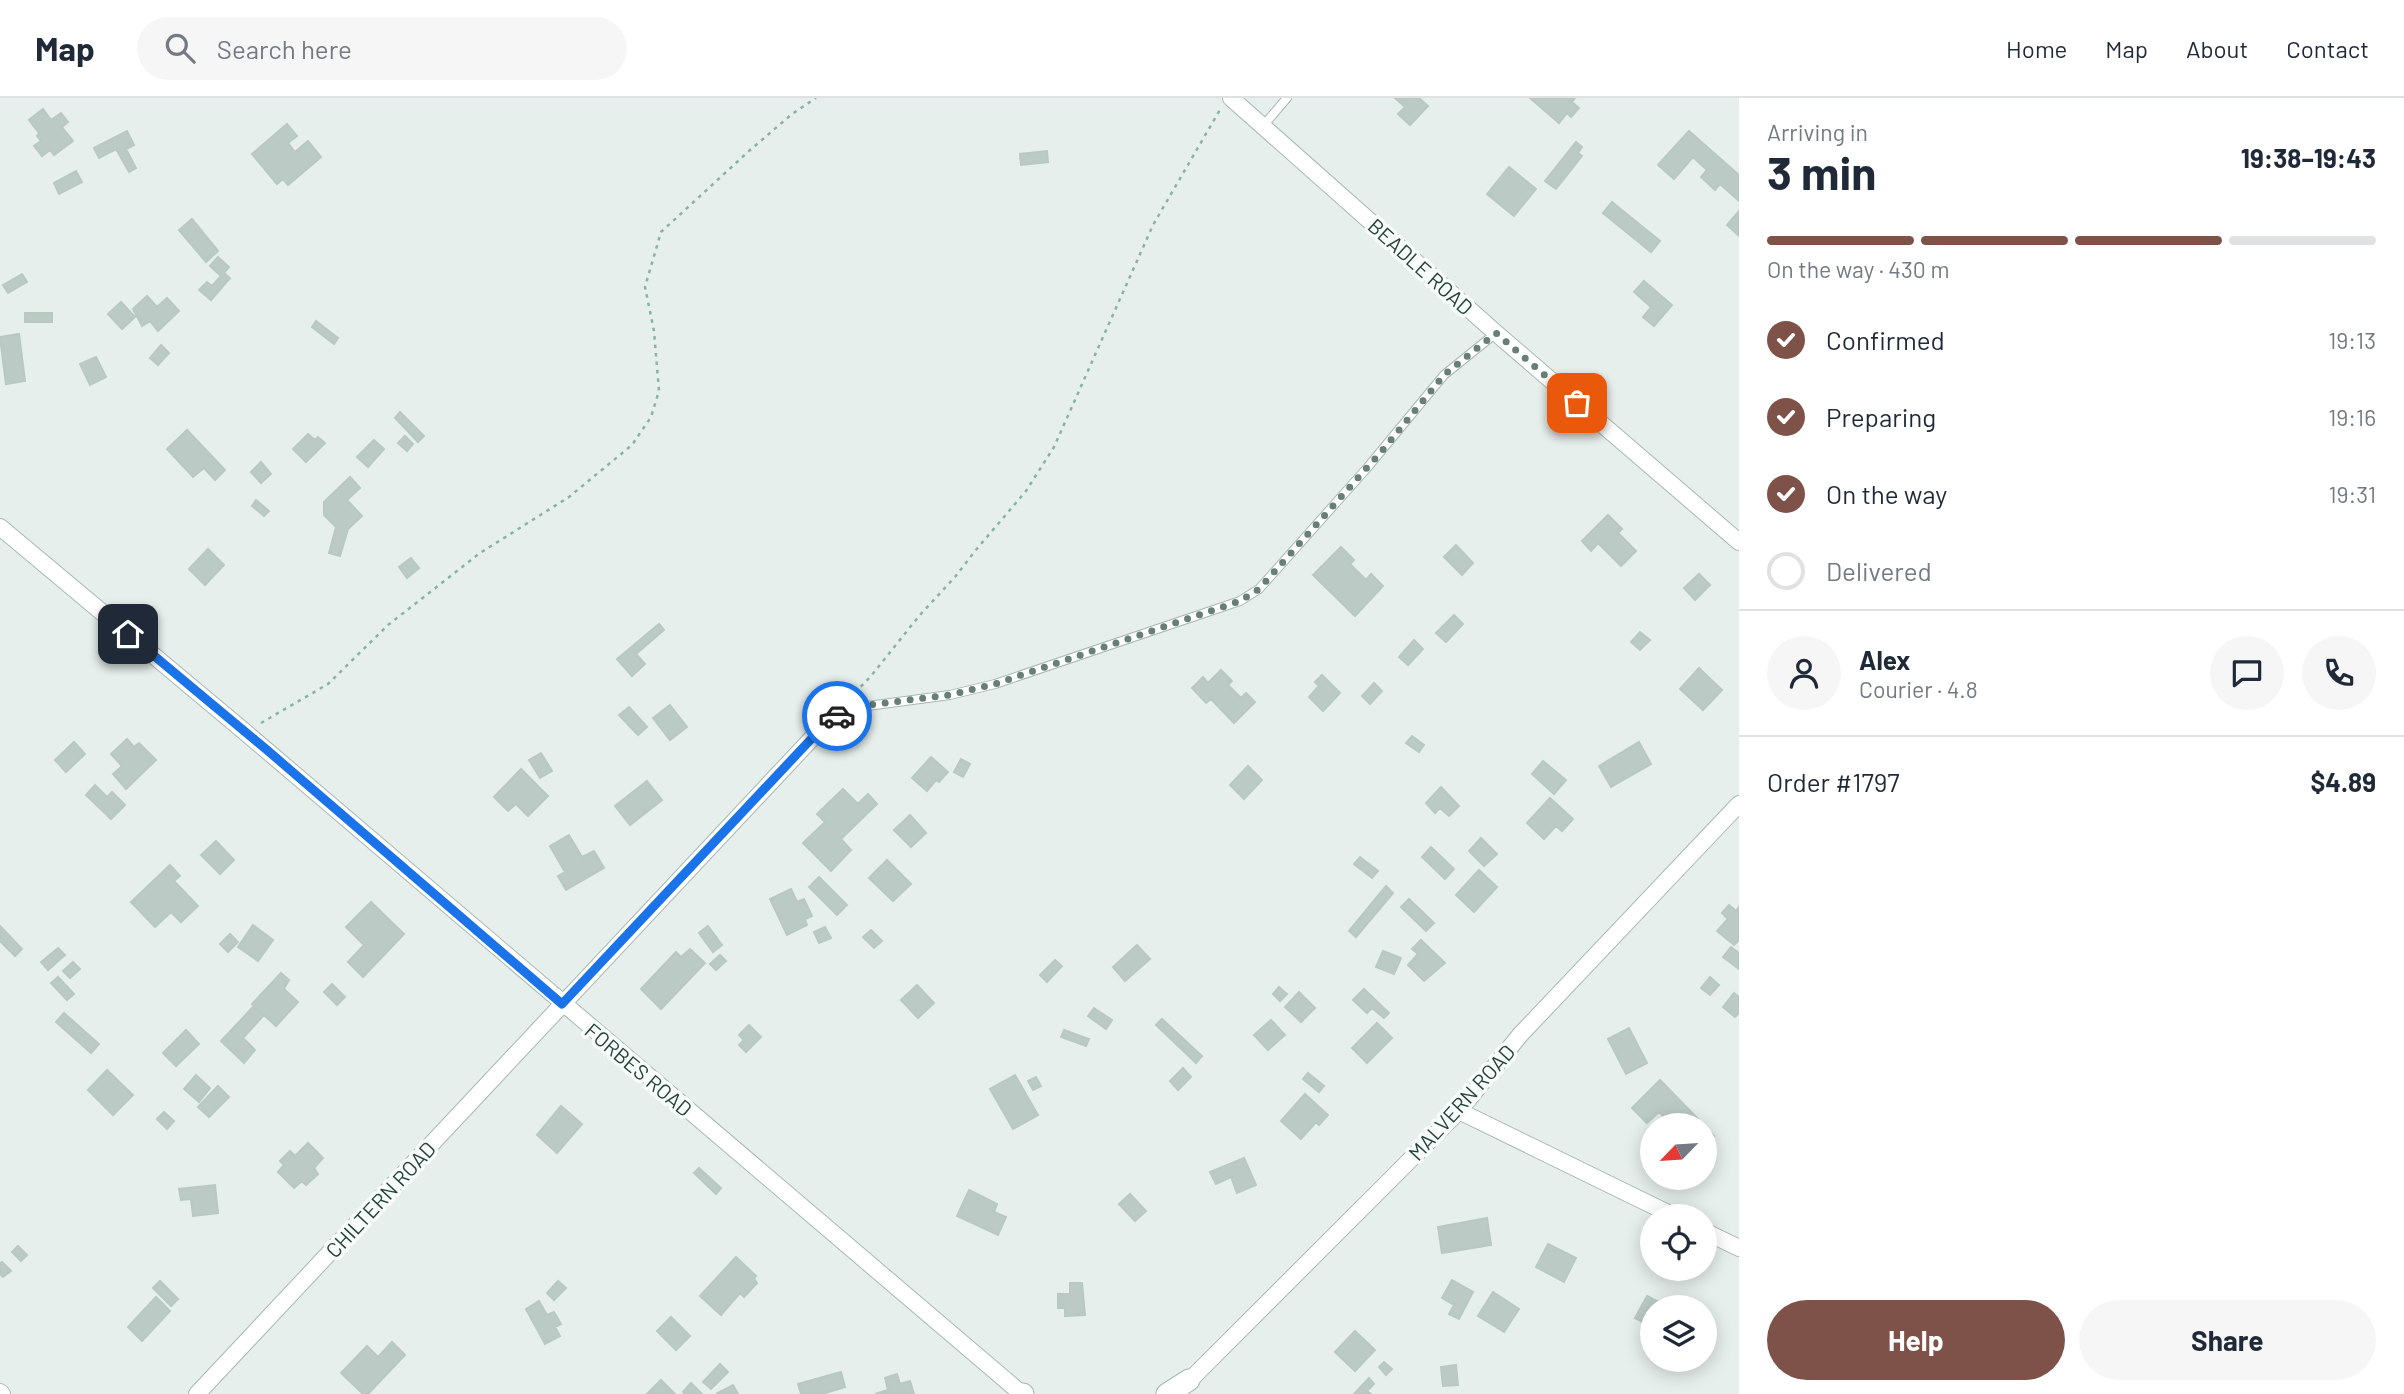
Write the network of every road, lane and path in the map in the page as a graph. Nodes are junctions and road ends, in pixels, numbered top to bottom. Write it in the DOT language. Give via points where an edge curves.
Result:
graph roads {
  1 [pos="816,98"];
  2 [pos="1229,98"];
  3 [pos="1287,98"];
  4 [pos="1263,126"];
  5 [pos="1496,333"];
  6 [pos="0,527"];
  7 [pos="1739,542"];
  8 [pos="830,719"];
  9 [pos="245,732"];
  10 [pos="1739,804"];
  11 [pos="562,1004"];
  12 [pos="1459,1111"];
  13 [pos="1649,1204"];
  14 [pos="1717,1237"];
  15 [pos="1739,1248"];
  16 [pos="1183,1390"];
  17 [pos="198,1394"];
  18 [pos="1022,1394"];
  19 [pos="1167,1394"];
  1 -- 9 [label="path" via="749,150 661,232 645,287 659,391 651,417 632,445 569,497 480,553 388,625 328,684"];
  2 -- 4 [label="street, BEADLE ROAD"];
  2 -- 8 [label="path" via="1153,225 1054,447 1037,475 956,578"];
  3 -- 4 [label="lane"];
  4 -- 5 [label="street, BEADLE ROAD"];
  5 -- 7 [label="street, BEADLE ROAD"];
  5 -- 8 [label="lane" via="1444,375 1259,589 1240,601 995,684 950,695 860,706"];
  6 -- 9 [label="street, FORBES ROAD"];
  8 -- 11 [label="street, CHILTERN ROAD"];
  9 -- 11 [label="street, FORBES ROAD"];
  10 -- 12 [label="street, MALVERN ROAD" via="1520,1035"];
  11 -- 17 [label="street, CHILTERN ROAD"];
  11 -- 18 [label="street, FORBES ROAD"];
  12 -- 13 [label="street"];
  12 -- 16 [label="street, MALVERN ROAD"];
  14 -- 15 [label="street"];
  16 -- 19 [label="main road"];
}
